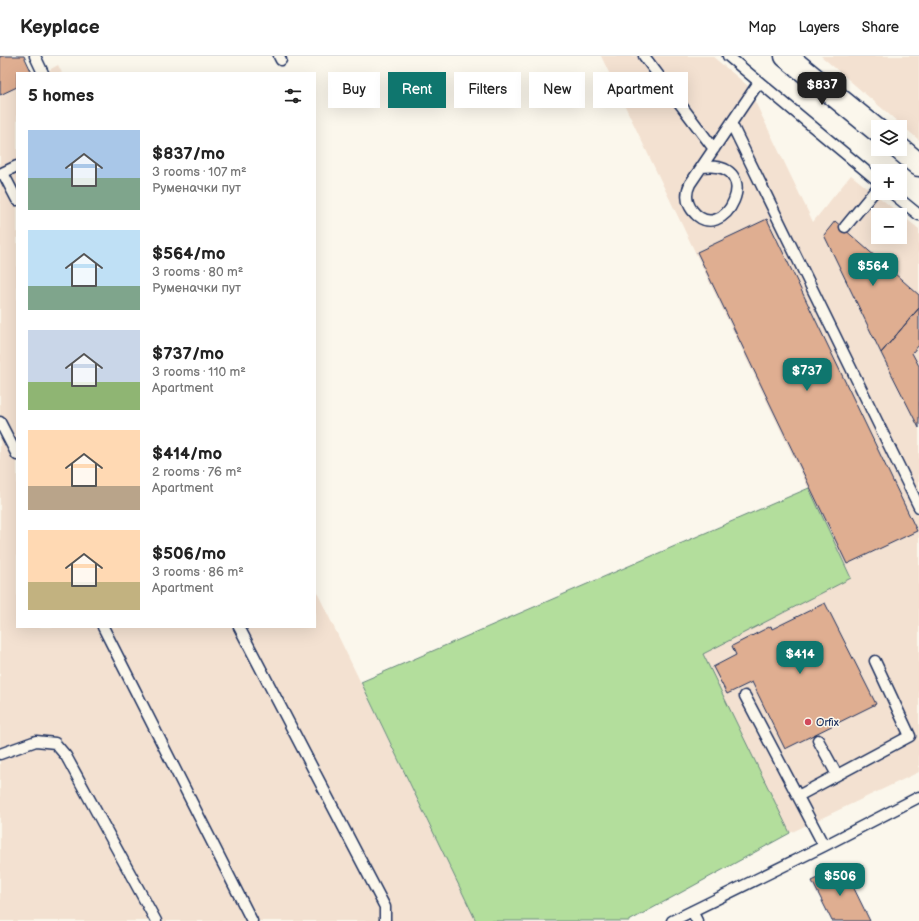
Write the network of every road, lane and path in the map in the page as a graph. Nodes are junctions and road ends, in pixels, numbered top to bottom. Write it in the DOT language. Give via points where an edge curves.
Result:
graph roads {
  1 [pos="35,56"];
  2 [pos="644,56"];
  3 [pos="728,56"];
  4 [pos="786,56"];
  5 [pos="43,72"];
  6 [pos="759,82"];
  7 [pos="731,123"];
  8 [pos="871,125"];
  9 [pos="714,149"];
  10 [pos="907,155"];
  11 [pos="919,165"];
  12 [pos="16,166"];
  13 [pos="702,167"];
  14 [pos="1,173"];
  15 [pos="871,175"];
  16 [pos="871,195"];
  17 [pos="16,198"];
  18 [pos="901,200"];
  19 [pos="919,215"];
  20 [pos="845,227"];
  21 [pos="0,422"];
  22 [pos="16,453"];
  23 [pos="919,507"];
  24 [pos="105,628"];
  25 [pos="240,628"];
  26 [pos="875,661"];
  27 [pos="745,696"];
  28 [pos="818,740"];
  29 [pos="0,754"];
  30 [pos="837,775"];
  31 [pos="798,796"];
  32 [pos="919,797"];
  33 [pos="824,846"];
  34 [pos="692,911"];
  35 [pos="156,921"];
  36 [pos="252,921"];
  37 [pos="385,921"];
  38 [pos="672,921"];
  39 [pos="697,921"];
  1 -- 5 [label="lane"];
  2 -- 9 [label="lane"];
  3 -- 6 [label="lane"];
  4 -- 8 [label="main road"];
  6 -- 7 [label="lane"];
  6 -- 15 [label="lane"];
  7 -- 9 [label="lane"];
  7 -- 23 [label="lane"];
  9 -- 13 [label="lane"];
  10 -- 11 [label="main road"];
  12 -- 14 [label="lane"];
  13 -- 13 [label="lane" via="689,187 688,203 701,217 717,218 727,212 734,202 736,186 733,178 723,169"];
  14 -- 17 [label="lane"];
  16 -- 20 [label="lane"];
  18 -- 19 [label="lane"];
  21 -- 22 [label="lane"];
  24 -- 36 [label="lane"];
  25 -- 37 [label="lane" via="385,907"];
  26 -- 30 [label="lane" via="910,736"];
  27 -- 31 [label="lane"];
  28 -- 30 [label="lane"];
  29 -- 35 [label="lane" via="36,741 54,743 66,756"];
  30 -- 31 [label="lane"];
  31 -- 33 [label="lane"];
  32 -- 33 [label="lane"];
  33 -- 34 [label="lane"];
  34 -- 38 [label="lane"];
  34 -- 39 [label="lane"];
}
